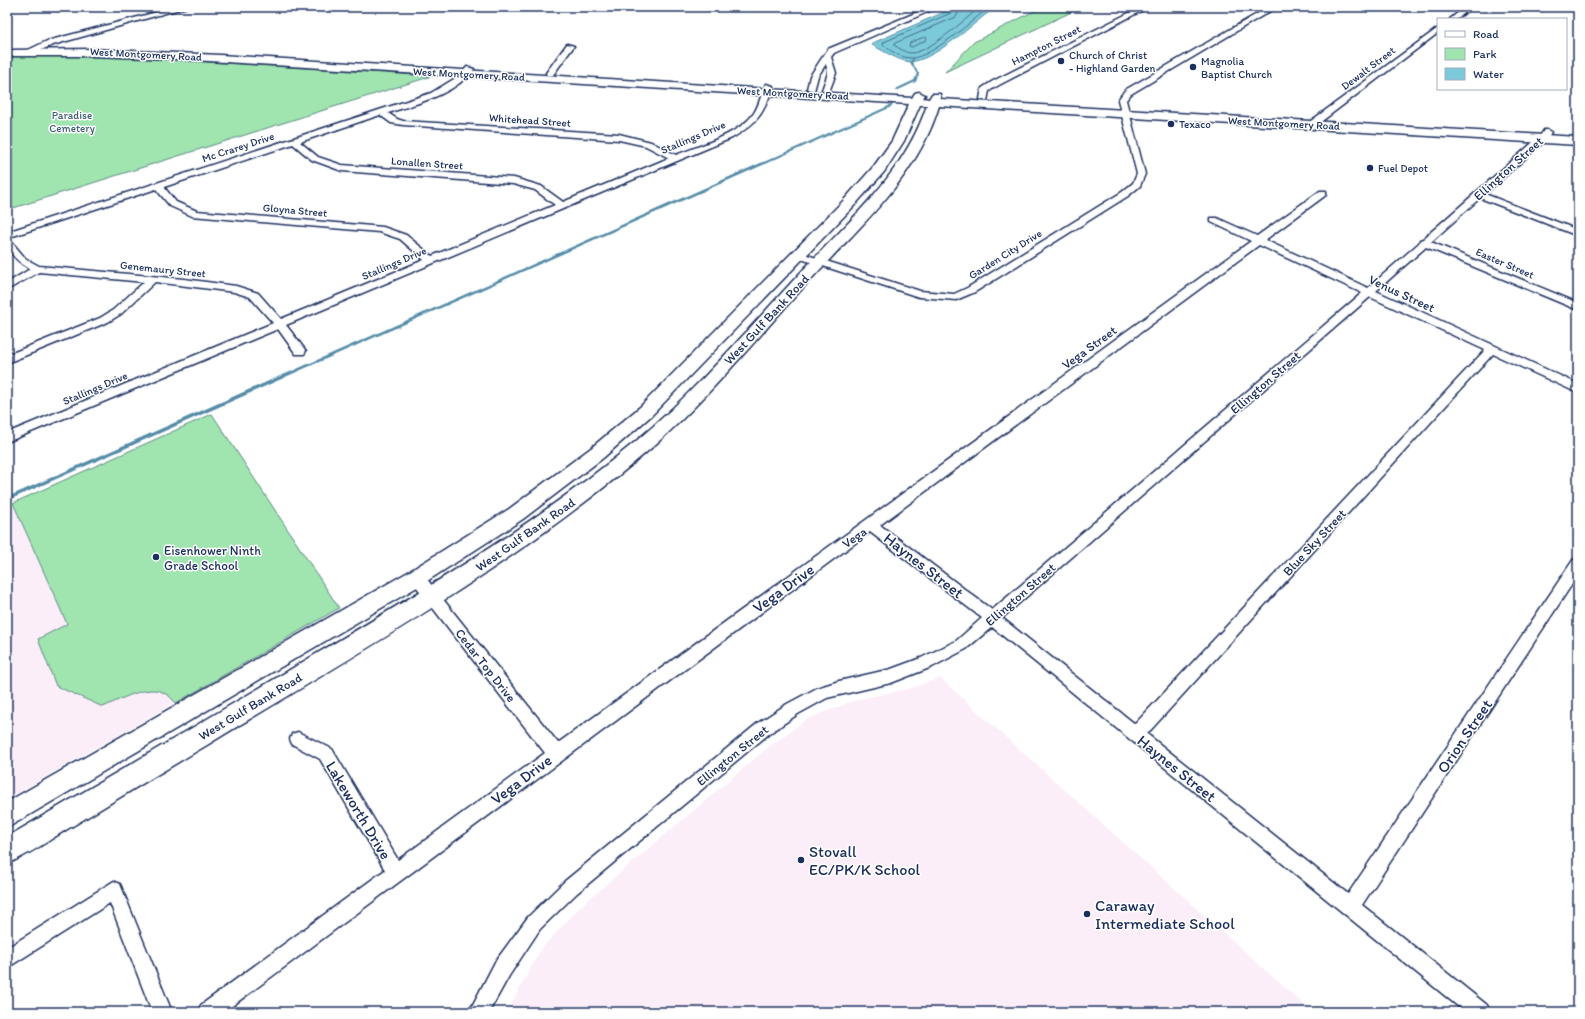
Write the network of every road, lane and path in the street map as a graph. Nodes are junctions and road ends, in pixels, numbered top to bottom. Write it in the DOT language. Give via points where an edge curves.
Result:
graph roads {
  1 [pos="184,7"];
  2 [pos="936,7"];
  3 [pos="1146,7"];
  4 [pos="1274,7"];
  5 [pos="1469,7"];
  6 [pos="1454,18"];
  7 [pos="1437,31"];
  8 [pos="570,46"];
  9 [pos="40,47"];
  10 [pos="7,48"];
  11 [pos="28,52"];
  12 [pos="7,53"];
  13 [pos="827,57"];
  14 [pos="467,71"];
  15 [pos="550,73"];
  16 [pos="769,89"];
  17 [pos="811,89"];
  18 [pos="826,90"];
  19 [pos="918,98"];
  20 [pos="936,99"];
  21 [pos="984,99"];
  22 [pos="1124,110"];
  23 [pos="381,112"];
  24 [pos="1315,122"];
  25 [pos="1578,134"];
  26 [pos="1545,135"];
  27 [pos="294,140"];
  28 [pos="1578,140"];
  29 [pos="675,158"];
  30 [pos="878,169"];
  31 [pos="898,174"];
  32 [pos="158,185"];
  33 [pos="1323,193"];
  34 [pos="1478,194"];
  35 [pos="562,206"];
  36 [pos="1214,220"];
  37 [pos="1578,233"];
  38 [pos="7,235"];
  39 [pos="1257,240"];
  40 [pos="7,242"];
  41 [pos="1423,242"];
  42 [pos="798,255"];
  43 [pos="431,260"];
  44 [pos="819,262"];
  45 [pos="38,269"];
  46 [pos="153,279"];
  47 [pos="7,287"];
  48 [pos="1368,293"];
  49 [pos="1578,307"];
  50 [pos="280,324"];
  51 [pos="713,343"];
  52 [pos="1492,349"];
  53 [pos="300,351"];
  54 [pos="736,351"];
  55 [pos="7,359"];
  56 [pos="1578,389"];
  57 [pos="7,438"];
  58 [pos="598,453"];
  59 [pos="617,466"];
  60 [pos="872,525"];
  61 [pos="837,549"];
  62 [pos="1578,564"];
  63 [pos="417,577"];
  64 [pos="432,596"];
  65 [pos="992,618"];
  66 [pos="163,725"];
  67 [pos="1136,735"];
  68 [pos="298,738"];
  69 [pos="176,750"];
  70 [pos="556,754"];
  71 [pos="7,816"];
  72 [pos="7,851"];
  73 [pos="396,873"];
  74 [pos="1350,907"];
  75 [pos="7,959"];
  76 [pos="162,1012"];
  77 [pos="208,1012"];
  78 [pos="479,1012"];
  79 [pos="1480,1012"];
  1 -- 9 [label="street" via="50,42"];
  2 -- 13 [label="street" via="831,51"];
  3 -- 21 [label="street, Hampton Street" via="996,83 985,90"];
  4 -- 22 [label="street" via="1128,92 1122,100"];
  5 -- 6 [label="street"];
  7 -- 24 [label="street, Dewalt Street"];
  8 -- 15 [label="street"];
  9 -- 10 [label="main road, West Montgomery Road"];
  9 -- 11 [label="street"];
  9 -- 14 [label="main road, West Montgomery Road" via="169,49"];
  11 -- 12 [label="main road, West Montgomery Road"];
  11 -- 14 [label="main road, West Montgomery Road" via="162,54"];
  13 -- 17 [label="street" via="814,76"];
  13 -- 18 [label="street" via="832,73"];
  14 -- 15 [label="main road, West Montgomery Road"];
  14 -- 16 [label="main road, West Montgomery Road"];
  14 -- 23 [label="street, Mc Crarey Drive" via="450,87 434,95"];
  15 -- 16 [label="main road, West Montgomery Road"];
  16 -- 17 [label="main road, West Montgomery Road"];
  16 -- 19 [label="main road, West Montgomery Road"];
  16 -- 29 [label="street, Stallings Drive" via="760,114 750,123 729,136"];
  17 -- 18 [label="main road, West Montgomery Road"];
  18 -- 19 [label="main road, West Montgomery Road"];
  19 -- 20 [label="main road, West Montgomery Road"];
  19 -- 30 [label="main road, West Gulf Bank Road" via="898,141"];
  20 -- 21 [label="main road, West Montgomery Road"];
  20 -- 22 [label="main road, West Montgomery Road"];
  20 -- 31 [label="main road, West Gulf Bank Road" via="917,147"];
  21 -- 22 [label="main road, West Montgomery Road"];
  22 -- 24 [label="main road, West Montgomery Road"];
  22 -- 44 [label="street, Garden City Drive" via="1141,174 1136,184 1118,198 956,297 919,294"];
  23 -- 27 [label="street, Mc Crarey Drive"];
  23 -- 29 [label="street, Whitehead Street" via="394,121 403,123 632,139 654,145"];
  24 -- 26 [label="main road, West Montgomery Road"];
  25 -- 26 [label="main road, West Montgomery Road"];
  26 -- 28 [label="main road, West Montgomery Road"];
  26 -- 34 [label="street, Ellington Street"];
  27 -- 32 [label="street, Mc Crarey Drive"];
  27 -- 35 [label="street, Lonallen Street" via="312,158 321,163 342,168 514,181 538,188"];
  29 -- 35 [label="street, Stallings Drive"];
  30 -- 31 [label="main road"];
  30 -- 42 [label="main road, West Gulf Bank Road"];
  31 -- 44 [label="main road, West Gulf Bank Road"];
  32 -- 38 [label="street, Mc Crarey Drive"];
  32 -- 43 [label="street, Gloyna Street" via="173,204 194,214 380,229 403,238"];
  33 -- 39 [label="street, Vega Street"];
  34 -- 37 [label="street"];
  34 -- 41 [label="street, Ellington Street"];
  35 -- 43 [label="street, Stallings Drive"];
  36 -- 39 [label="street, Venus Street"];
  39 -- 48 [label="street, Venus Street"];
  39 -- 60 [label="street, Vega Street"];
  40 -- 45 [label="street, Genemaury Street" via="23,261"];
  41 -- 48 [label="street, Ellington Street"];
  41 -- 49 [label="street, Easter Street"];
  42 -- 44 [label="street, Garden City Drive"];
  42 -- 51 [label="main road, West Gulf Bank Road"];
  43 -- 50 [label="street, Stallings Drive"];
  44 -- 54 [label="main road, West Gulf Bank Road"];
  45 -- 46 [label="street, Genemaury Street"];
  45 -- 47 [label="street"];
  46 -- 50 [label="street, Genemaury Street" via="236,289 254,295"];
  46 -- 55 [label="street" via="117,312 104,320"];
  48 -- 52 [label="street, Venus Street"];
  48 -- 65 [label="street, Ellington Street"];
  50 -- 53 [label="street, Genemaury Street"];
  50 -- 57 [label="street, Stallings Drive"];
  51 -- 54 [label="main road"];
  51 -- 58 [label="main road, West Gulf Bank Road" via="646,411"];
  52 -- 56 [label="street, Venus Street"];
  52 -- 67 [label="street, Blue Sky Street"];
  54 -- 59 [label="main road, West Gulf Bank Road" via="670,420"];
  58 -- 59 [label="main road"];
  58 -- 63 [label="main road, West Gulf Bank Road" via="516,514"];
  59 -- 64 [label="main road, West Gulf Bank Road" via="531,531"];
  60 -- 61 [label="street, Vega"];
  60 -- 65 [label="street, Haynes Street"];
  61 -- 70 [label="street, Vega Drive"];
  62 -- 74 [label="street, Orion Street"];
  63 -- 64 [label="street, Cedar Top Drive"];
  63 -- 66 [label="main road, West Gulf Bank Road"];
  64 -- 69 [label="main road, West Gulf Bank Road"];
  64 -- 70 [label="street, Cedar Top Drive"];
  65 -- 67 [label="street, Haynes Street"];
  65 -- 78 [label="street, Ellington Street" via="961,645 934,661 890,676 822,693 792,708 764,728 571,887 534,923 502,969"];
  66 -- 69 [label="main road"];
  66 -- 71 [label="main road, West Gulf Bank Road"];
  67 -- 74 [label="street, Haynes Street"];
  68 -- 73 [label="street, Lakeworth Drive" via="326,754"];
  69 -- 72 [label="main road, West Gulf Bank Road"];
  70 -- 73 [label="street, Vega Drive"];
  73 -- 77 [label="street, Vega Drive"];
  74 -- 79 [label="street, Haynes Street"];
  75 -- 76 [label="street" via="114,890"];
}
